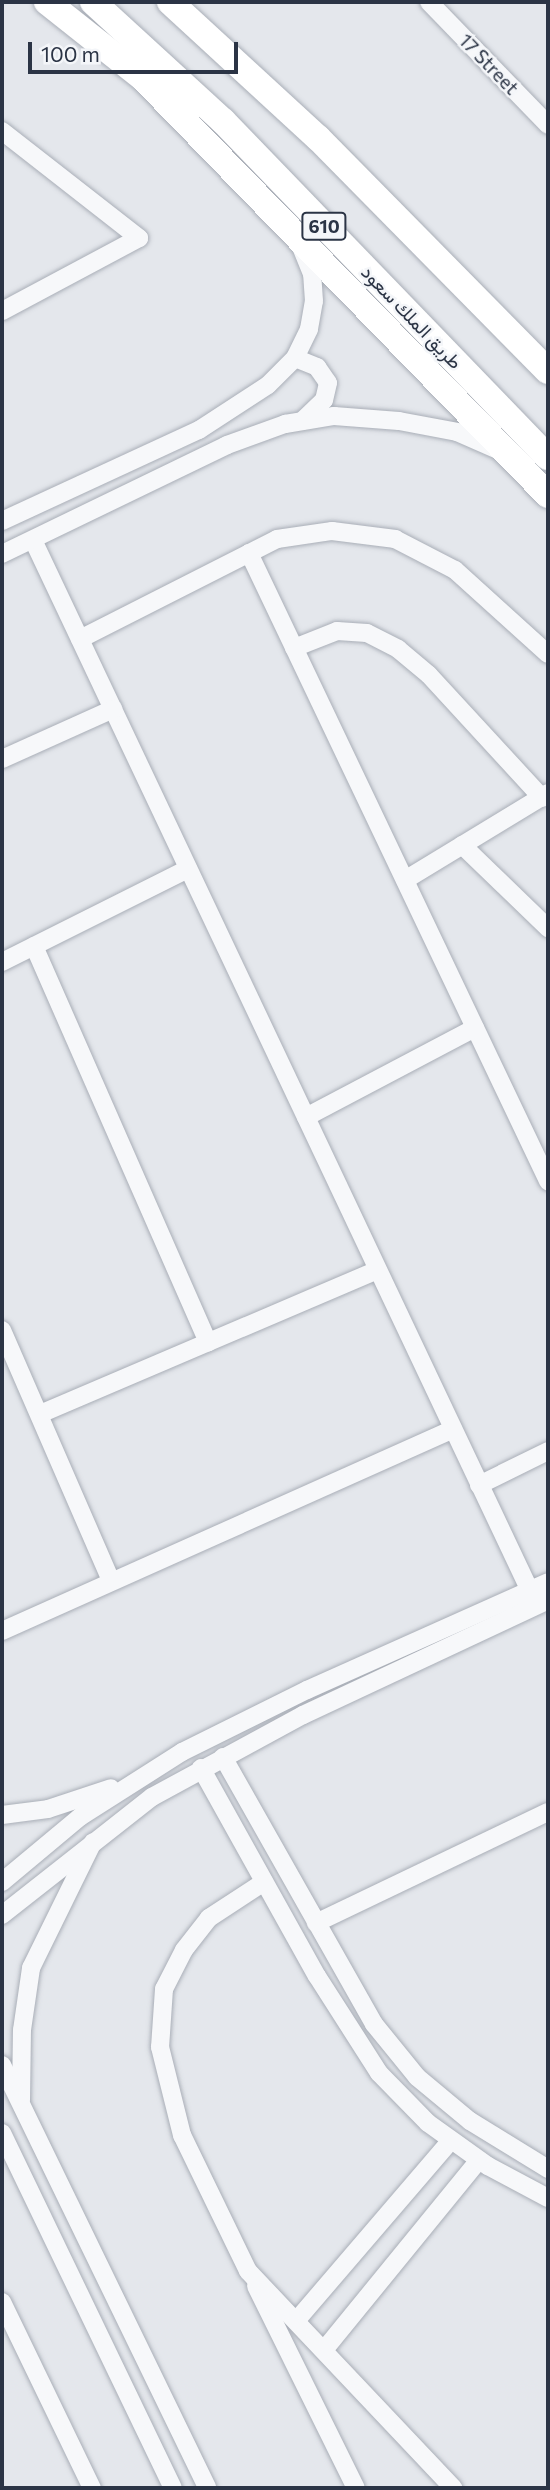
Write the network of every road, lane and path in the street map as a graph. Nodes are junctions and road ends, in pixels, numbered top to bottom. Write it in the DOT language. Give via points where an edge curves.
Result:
graph roads {
  1 [pos="47,2"];
  2 [pos="93,2"];
  3 [pos="170,2"];
  4 [pos="431,2"];
  5 [pos="548,125"];
  6 [pos="2,131"];
  7 [pos="296,233"];
  8 [pos="2,311"];
  9 [pos="296,358"];
  10 [pos="548,371"];
  11 [pos="302,421"];
  12 [pos="509,455"];
  13 [pos="548,457"];
  14 [pos="548,495"];
  15 [pos="2,522"];
  16 [pos="33,540"];
  17 [pos="249,553"];
  18 [pos="2,554"];
  19 [pos="80,639"];
  20 [pos="294,648"];
  21 [pos="548,654"];
  22 [pos="113,709"];
  23 [pos="2,759"];
  24 [pos="545,796"];
  25 [pos="462,845"];
  26 [pos="188,869"];
  27 [pos="405,880"];
  28 [pos="548,928"];
  29 [pos="34,946"];
  30 [pos="2,962"];
  31 [pos="475,1028"];
  32 [pos="306,1117"];
  33 [pos="548,1181"];
  34 [pos="378,1270"];
  35 [pos="2,1330"];
  36 [pos="208,1342"];
  37 [pos="40,1414"];
  38 [pos="453,1429"];
  39 [pos="548,1451"];
  40 [pos="480,1485"];
  41 [pos="111,1581"];
  42 [pos="548,1582"];
  43 [pos="530,1591"];
  44 [pos="548,1600"];
  45 [pos="2,1631"];
  46 [pos="223,1757"];
  47 [pos="201,1768"];
  48 [pos="131,1782"];
  49 [pos="548,1812"];
  50 [pos="2,1815"];
  51 [pos="95,1838"];
  52 [pos="2,1882"];
  53 [pos="264,1882"];
  54 [pos="2,1915"];
  55 [pos="316,1923"];
  56 [pos="2,2065"];
  57 [pos="21,2107"];
  58 [pos="2,2133"];
  59 [pos="451,2140"];
  60 [pos="479,2160"];
  61 [pos="548,2169"];
  62 [pos="548,2198"];
  63 [pos="248,2271"];
  64 [pos="2,2302"];
  65 [pos="300,2325"];
  66 [pos="324,2350"];
  67 [pos="288,2351"];
  68 [pos="92,2488"];
  69 [pos="173,2488"];
  70 [pos="207,2488"];
  71 [pos="356,2488"];
  72 [pos="453,2488"];
  1 -- 7 [label="main road" via="143,78"];
  2 -- 13 [label="main road, طريق الملك سعود / 610" via="223,121"];
  3 -- 10 [label="main road" via="318,138"];
  4 -- 5 [label="street, 17 Street"];
  6 -- 8 [label="street" via="139,238"];
  7 -- 9 [label="street" via="312,274 314,301"];
  7 -- 12 [label="main road"];
  9 -- 11 [label="street" via="317,367 328,383 324,400"];
  9 -- 15 [label="street" via="268,385 199,430"];
  11 -- 12 [label="street" via="334,416 399,421 457,432"];
  11 -- 16 [label="street" via="227,445"];
  12 -- 14 [label="main road"];
  16 -- 18 [label="street"];
  16 -- 19 [label="street"];
  17 -- 19 [label="street"];
  17 -- 20 [label="street"];
  17 -- 21 [label="street" via="277,539 331,531 395,539 455,570"];
  19 -- 22 [label="street"];
  20 -- 24 [label="street" via="337,631 367,633 398,649 429,675"];
  20 -- 27 [label="street"];
  22 -- 23 [label="street"];
  22 -- 26 [label="street"];
  24 -- 25 [label="street"];
  25 -- 27 [label="street"];
  25 -- 28 [label="street"];
  26 -- 29 [label="street"];
  26 -- 32 [label="street"];
  27 -- 31 [label="street"];
  29 -- 30 [label="street"];
  29 -- 36 [label="street"];
  31 -- 32 [label="street"];
  31 -- 33 [label="street"];
  32 -- 34 [label="street"];
  34 -- 36 [label="street"];
  34 -- 38 [label="street"];
  35 -- 37 [label="street"];
  36 -- 37 [label="street"];
  37 -- 41 [label="street"];
  38 -- 40 [label="street"];
  38 -- 41 [label="street"];
  39 -- 40 [label="street"];
  40 -- 43 [label="street"];
  41 -- 45 [label="street"];
  42 -- 43 [label="street"];
  43 -- 48 [label="street" via="307,1690"];
  44 -- 46 [label="street"];
  46 -- 47 [label="street"];
  46 -- 55 [label="street"];
  47 -- 51 [label="street"];
  47 -- 53 [label="street"];
  48 -- 50 [label="street" via="48,1809"];
  48 -- 52 [label="street" via="80,1817"];
  49 -- 55 [label="street"];
  51 -- 54 [label="street"];
  51 -- 57 [label="street" via="31,1968 22,2030"];
  53 -- 59 [label="street" via="379,2073"];
  53 -- 63 [label="street" via="209,1918 184,1950 164,1989 160,2047 182,2135"];
  55 -- 61 [label="street" via="374,2024 417,2077 470,2121"];
  56 -- 57 [label="street"];
  57 -- 70 [label="street"];
  58 -- 69 [label="street"];
  59 -- 60 [label="street"];
  59 -- 65 [label="street"];
  60 -- 62 [label="street"];
  60 -- 66 [label="street"];
  63 -- 65 [label="street"];
  63 -- 67 [label="street"];
  64 -- 68 [label="street"];
  65 -- 66 [label="street"];
  65 -- 67 [label="street"];
  66 -- 72 [label="street"];
  67 -- 71 [label="street"];
}
